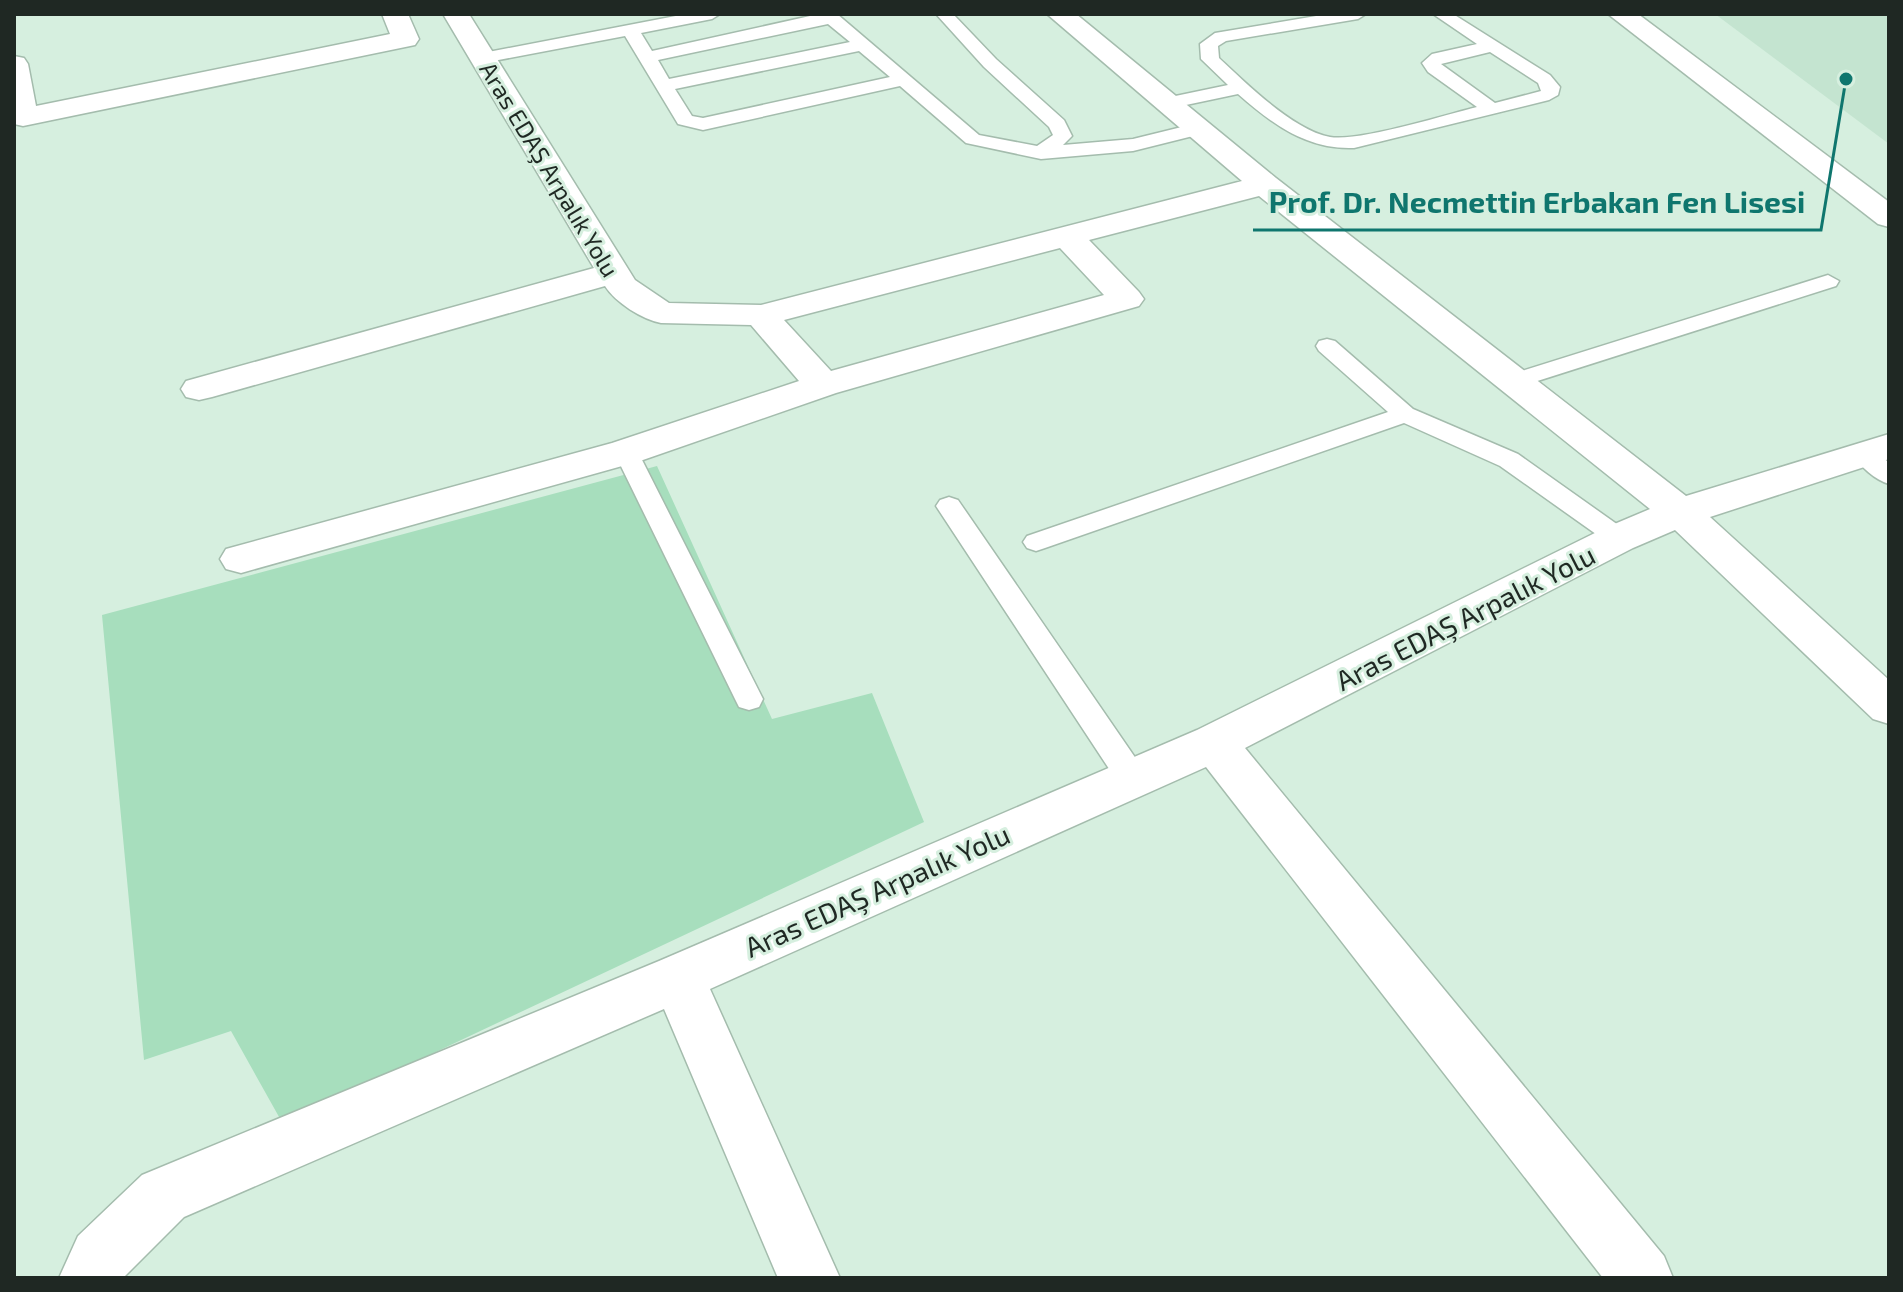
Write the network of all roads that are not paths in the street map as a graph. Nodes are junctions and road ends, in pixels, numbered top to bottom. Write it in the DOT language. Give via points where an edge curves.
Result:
graph roads {
  1 [pos="395,14"];
  2 [pos="456,14"];
  3 [pos="712,14"];
  4 [pos="944,14"];
  5 [pos="1060,14"];
  6 [pos="1358,14"];
  7 [pos="1441,14"];
  8 [pos="1621,14"];
  9 [pos="830,16"];
  10 [pos="631,31"];
  11 [pos="862,45"];
  12 [pos="1490,47"];
  13 [pos="649,57"];
  14 [pos="483,58"];
  15 [pos="14,64"];
  16 [pos="906,79"];
  17 [pos="666,85"];
  18 [pos="1240,88"];
  19 [pos="1167,103"];
  20 [pos="1489,107"];
  21 [pos="1198,129"];
  22 [pos="1041,153"];
  23 [pos="1265,185"];
  24 [pos="1884,210"];
  25 [pos="1068,237"];
  26 [pos="614,273"];
  27 [pos="1828,281"];
  28 [pos="761,315"];
  29 [pos="1327,346"];
  30 [pos="1514,381"];
  31 [pos="823,385"];
  32 [pos="199,389"];
  33 [pos="1405,414"];
  34 [pos="626,452"];
  35 [pos="1881,459"];
  36 [pos="949,506"];
  37 [pos="1680,512"];
  38 [pos="1619,538"];
  39 [pos="1036,542"];
  40 [pos="241,559"];
  41 [pos="749,699"];
  42 [pos="1889,707"];
  43 [pos="1214,743"];
  44 [pos="1132,778"];
  45 [pos="678,978"];
  46 [pos="90,1278"];
  47 [pos="809,1278"];
  48 [pos="1642,1278"];
  1 -- 15 [label="street" via="405,39 23,117"];
  2 -- 14 [label="street, Aras EDAŞ Arpalık Yolu"];
  3 -- 10 [label="lane"];
  4 -- 22 [label="lane" via="1057,124 1063,136"];
  5 -- 19 [label="street"];
  6 -- 18 [label="lane" via="1221,37 1209,44 1210,59"];
  7 -- 12 [label="lane"];
  8 -- 24 [label="street"];
  9 -- 11 [label="lane"];
  9 -- 13 [label="lane"];
  10 -- 13 [label="lane"];
  10 -- 14 [label="lane"];
  11 -- 16 [label="lane"];
  11 -- 17 [label="lane"];
  12 -- 20 [label="lane" via="1431,63"];
  12 -- 20 [label="lane" via="1551,87 1549,95"];
  13 -- 17 [label="lane"];
  14 -- 26 [label="street, Aras EDAŞ Arpalık Yolu"];
  16 -- 17 [label="lane" via="703,124 685,120"];
  16 -- 22 [label="lane" via="973,139"];
  18 -- 19 [label="lane"];
  18 -- 20 [label="lane" via="1307,135 1328,142 1354,142"];
  19 -- 21 [label="street"];
  21 -- 22 [label="lane" via="1133,145"];
  21 -- 23 [label="street"];
  23 -- 25 [label="street, Aras EDAŞ Arpalık Yolu"];
  23 -- 30 [label="street"];
  25 -- 28 [label="street, Aras EDAŞ Arpalık Yolu"];
  25 -- 31 [label="street" via="1127,299"];
  26 -- 28 [label="street, Aras EDAŞ Arpalık Yolu" via="622,287 661,313"];
  26 -- 32 [label="street"];
  27 -- 30 [label="lane"];
  28 -- 31 [label="street"];
  29 -- 33 [label="lane"];
  30 -- 37 [label="street"];
  31 -- 34 [label="street"];
  33 -- 38 [label="lane" via="1509,460"];
  33 -- 39 [label="lane"];
  34 -- 40 [label="street"];
  34 -- 41 [label="lane"];
  35 -- 37 [label="street, Aras EDAŞ Arpalık Yolu"];
  36 -- 44 [label="lane"];
  37 -- 38 [label="street, Aras EDAŞ Arpalık Yolu"];
  37 -- 42 [label="street"];
  38 -- 43 [label="street, Aras EDAŞ Arpalık Yolu"];
  43 -- 44 [label="street, Aras EDAŞ Arpalık Yolu"];
  43 -- 48 [label="street"];
  44 -- 45 [label="street, Aras EDAŞ Arpalık Yolu"];
  45 -- 46 [label="street, Aras EDAŞ Arpalık Yolu" via="163,1196 100,1258"];
  45 -- 47 [label="street"];
}
